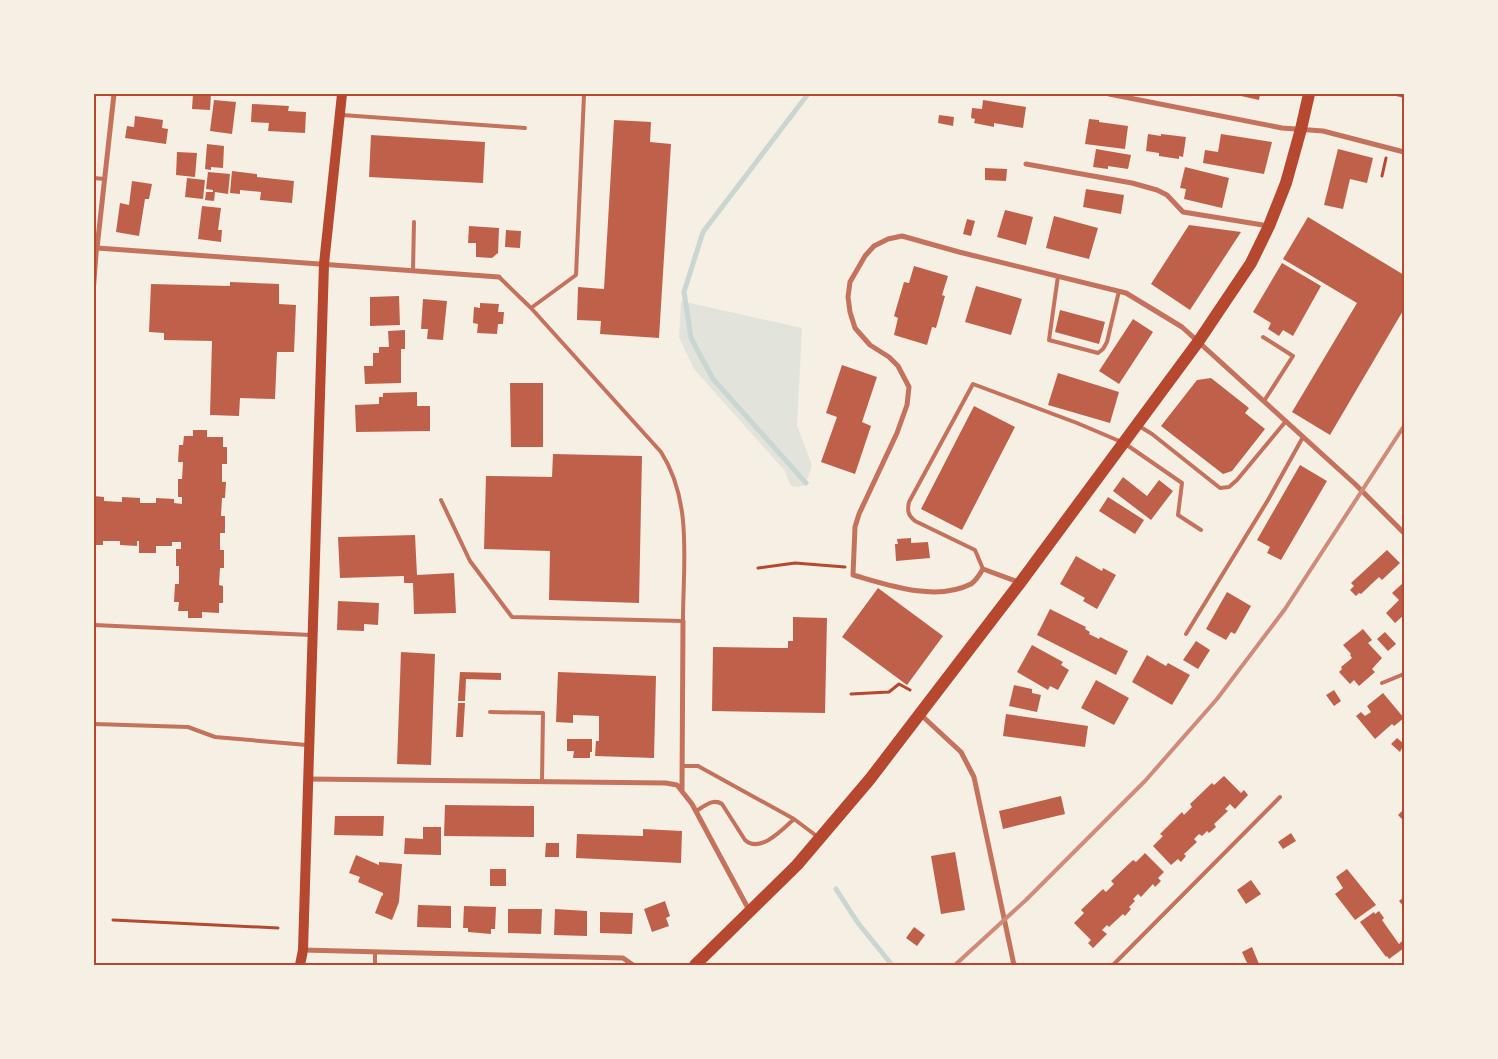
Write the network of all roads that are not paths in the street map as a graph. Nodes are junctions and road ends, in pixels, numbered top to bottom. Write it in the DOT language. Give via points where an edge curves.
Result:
graph roads {
  1 [pos="114,94"];
  2 [pos="342,94"];
  3 [pos="1109,94"];
  4 [pos="1309,94"];
  5 [pos="584,95"];
  6 [pos="340,115"];
  7 [pos="525,128"];
  8 [pos="1301,129"];
  9 [pos="1404,152"];
  10 [pos="1026,164"];
  11 [pos="94,178"];
  12 [pos="104,179"];
  13 [pos="414,222"];
  14 [pos="1269,226"];
  15 [pos="97,248"];
  16 [pos="324,264"];
  17 [pos="413,270"];
  18 [pos="1058,276"];
  19 [pos="499,277"];
  20 [pos="94,287"];
  21 [pos="1119,291"];
  22 [pos="531,308"];
  23 [pos="1263,337"];
  24 [pos="1198,342"];
  25 [pos="1264,401"];
  26 [pos="1286,421"];
  27 [pos="1137,425"];
  28 [pos="1303,437"];
  29 [pos="1124,443"];
  30 [pos="441,500"];
  31 [pos="1201,530"];
  32 [pos="1404,533"];
  33 [pos="983,569"];
  34 [pos="1020,583"];
  35 [pos="683,621"];
  36 [pos="94,625"];
  37 [pos="1186,634"];
  38 [pos="313,636"];
  39 [pos="1404,674"];
  40 [pos="1382,683"];
  41 [pos="490,712"];
  42 [pos="920,714"];
  43 [pos="94,724"];
  44 [pos="309,745"];
  45 [pos="683,766"];
  46 [pos="308,779"];
  47 [pos="542,781"];
  48 [pos="682,790"];
  49 [pos="1280,797"];
  50 [pos="696,811"];
  51 [pos="794,819"];
  52 [pos="820,838"];
  53 [pos="750,912"];
  54 [pos="302,950"];
  55 [pos="375,952"];
  56 [pos="300,965"];
  57 [pos="375,965"];
  58 [pos="633,965"];
  59 [pos="694,965"];
  60 [pos="1014,965"];
  61 [pos="1113,965"];
  1 -- 12 [label="street"];
  2 -- 6 [label="main road"];
  3 -- 8 [label="street"];
  4 -- 8 [label="main road"];
  5 -- 22 [label="lane" via="576,274"];
  6 -- 7 [label="lane"];
  6 -- 16 [label="main road"];
  8 -- 9 [label="street" via="1323,131"];
  8 -- 14 [label="main road" via="1286,183"];
  10 -- 14 [label="street" via="1132,183 1167,195 1183,212"];
  11 -- 12 [label="lane"];
  12 -- 15 [label="street"];
  13 -- 17 [label="lane"];
  14 -- 24 [label="main road" via="1251,263"];
  15 -- 16 [label="street"];
  15 -- 20 [label="lane"];
  16 -- 17 [label="street"];
  16 -- 38 [label="main road"];
  17 -- 19 [label="street"];
  18 -- 21 [label="street"];
  18 -- 21 [label="lane" via="1049,340 1098,353 1107,342"];
  18 -- 33 [label="street" via="902,236 874,246 864,256 850,282 848,298 855,328 870,345 898,366 909,387 900,426 855,527 853,575 908,590 942,592 972,583"];
  19 -- 22 [label="lane"];
  21 -- 24 [label="street" via="1153,308"];
  22 -- 35 [label="lane" via="670,466 681,500 684,527"];
  23 -- 25 [label="lane" via="1293,356"];
  24 -- 25 [label="street"];
  24 -- 27 [label="main road"];
  25 -- 26 [label="street"];
  26 -- 27 [label="lane" via="1237,480 1229,487 1220,488"];
  26 -- 28 [label="street"];
  27 -- 29 [label="main road"];
  28 -- 32 [label="street"];
  28 -- 37 [label="lane"];
  29 -- 31 [label="lane" via="1182,483 1178,515"];
  29 -- 33 [label="lane" via="973,384 909,502 908,510 916,521 975,550"];
  29 -- 34 [label="main road"];
  30 -- 35 [label="lane" via="470,561 512,617"];
  33 -- 34 [label="street"];
  34 -- 42 [label="main road"];
  35 -- 45 [label="street"];
  36 -- 38 [label="lane"];
  38 -- 44 [label="main road"];
  39 -- 40 [label="lane"];
  41 -- 47 [label="lane" via="543,713"];
  42 -- 52 [label="main road"];
  42 -- 60 [label="street" via="960,752 974,777"];
  43 -- 44 [label="lane" via="188,727 215,737"];
  44 -- 46 [label="main road"];
  45 -- 48 [label="street"];
  45 -- 51 [label="lane" via="698,766"];
  46 -- 47 [label="street"];
  46 -- 54 [label="main road"];
  47 -- 48 [label="street" via="666,783 677,785"];
  48 -- 50 [label="street"];
  49 -- 61 [label="lane"];
  50 -- 51 [label="lane" via="718,801 745,840 755,845 768,840"];
  50 -- 53 [label="street"];
  51 -- 52 [label="lane"];
  52 -- 53 [label="main road"];
  53 -- 59 [label="main road"];
  54 -- 55 [label="street"];
  54 -- 56 [label="main road"];
  55 -- 57 [label="lane"];
  55 -- 58 [label="street" via="623,958"];
}
